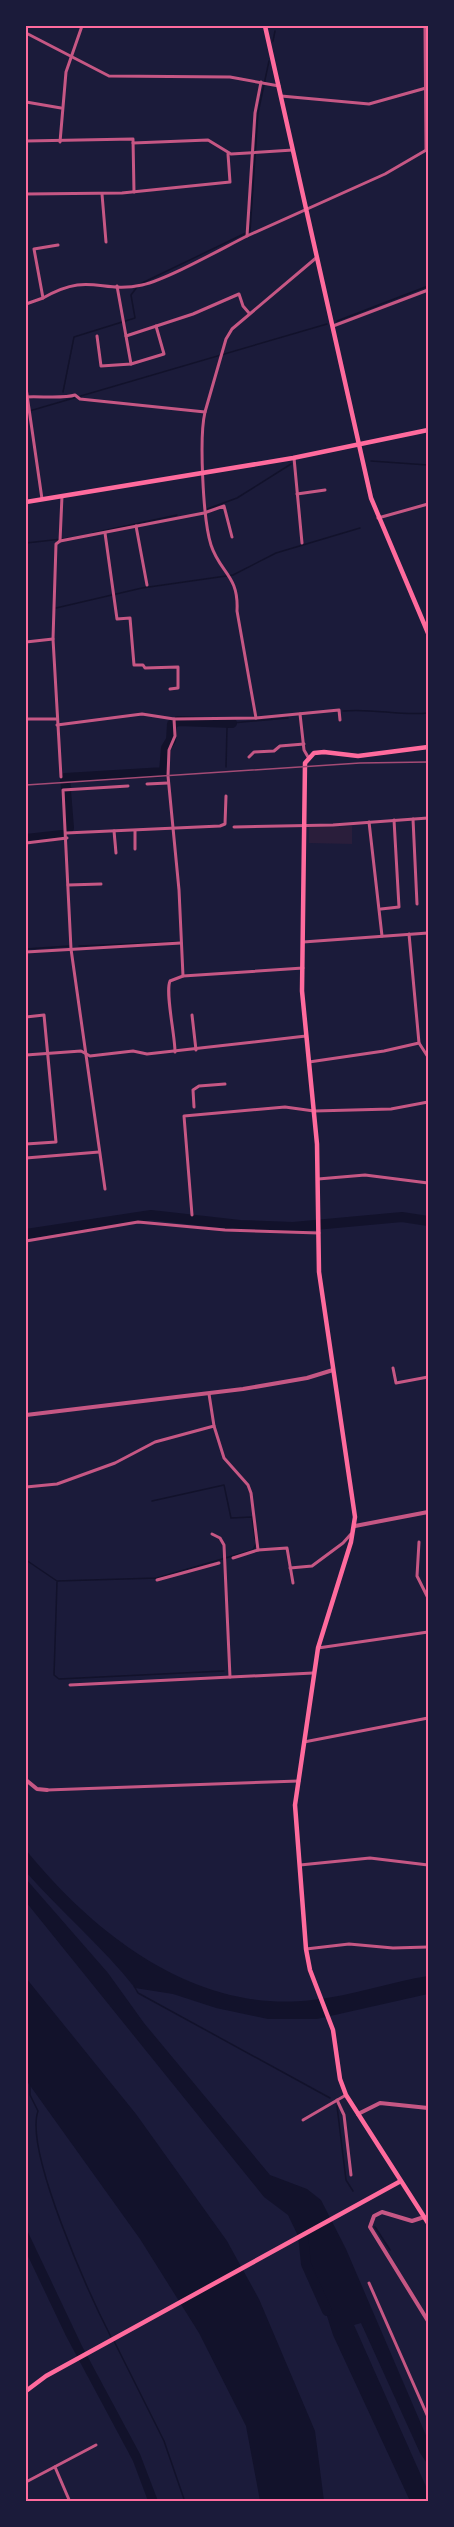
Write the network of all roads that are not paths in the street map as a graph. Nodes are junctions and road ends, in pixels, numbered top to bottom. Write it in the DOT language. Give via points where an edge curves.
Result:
graph roads {
  1 [pos="82,26"];
  2 [pos="265,26"];
  3 [pos="425,26"];
  4 [pos="26,33"];
  5 [pos="71,56"];
  6 [pos="261,82"];
  7 [pos="279,86"];
  8 [pos="426,88"];
  9 [pos="281,96"];
  10 [pos="26,102"];
  11 [pos="61,108"];
  12 [pos="26,141"];
  13 [pos="60,142"];
  14 [pos="133,143"];
  15 [pos="293,150"];
  16 [pos="427,150"];
  17 [pos="254,153"];
  18 [pos="228,154"];
  19 [pos="134,192"];
  20 [pos="26,194"];
  21 [pos="102,194"];
  22 [pos="307,209"];
  23 [pos="247,234"];
  24 [pos="106,242"];
  25 [pos="58,245"];
  26 [pos="317,257"];
  27 [pos="117,285"];
  28 [pos="429,290"];
  29 [pos="43,298"];
  30 [pos="26,304"];
  31 [pos="249,313"];
  32 [pos="333,326"];
  33 [pos="156,327"];
  34 [pos="97,336"];
  35 [pos="126,336"];
  36 [pos="131,364"];
  37 [pos="26,388"];
  38 [pos="26,397"];
  39 [pos="205,412"];
  40 [pos="429,430"];
  41 [pos="360,444"];
  42 [pos="294,458"];
  43 [pos="204,472"];
  44 [pos="326,490"];
  45 [pos="297,494"];
  46 [pos="62,496"];
  47 [pos="42,499"];
  48 [pos="26,502"];
  49 [pos="429,504"];
  50 [pos="204,513"];
  51 [pos="377,518"];
  52 [pos="136,526"];
  53 [pos="105,533"];
  54 [pos="232,537"];
  55 [pos="60,540"];
  56 [pos="302,543"];
  57 [pos="147,585"];
  58 [pos="429,633"];
  59 [pos="53,639"];
  60 [pos="26,642"];
  61 [pos="170,689"];
  62 [pos="300,714"];
  63 [pos="256,718"];
  64 [pos="26,719"];
  65 [pos="57,719"];
  66 [pos="340,720"];
  67 [pos="175,722"];
  68 [pos="57,725"];
  69 [pos="304,744"];
  70 [pos="429,747"];
  71 [pos="249,757"];
  72 [pos="308,757"];
  73 [pos="62,777"];
  74 [pos="168,783"];
  75 [pos="147,784"];
  76 [pos="128,786"];
  77 [pos="225,796"];
  78 [pos="429,818"];
  79 [pos="413,819"];
  80 [pos="394,820"];
  81 [pos="369,822"];
  82 [pos="305,824"];
  83 [pos="234,826"];
  84 [pos="173,830"];
  85 [pos="114,831"];
  86 [pos="135,831"];
  87 [pos="66,833"];
  88 [pos="67,838"];
  89 [pos="26,843"];
  90 [pos="135,849"];
  91 [pos="116,854"];
  92 [pos="101,884"];
  93 [pos="68,885"];
  94 [pos="417,904"];
  95 [pos="381,909"];
  96 [pos="429,933"];
  97 [pos="409,934"];
  98 [pos="382,936"];
  99 [pos="303,942"];
  100 [pos="182,943"];
  101 [pos="71,949"];
  102 [pos="26,952"];
  103 [pos="303,968"];
  104 [pos="183,976"];
  105 [pos="192,1015"];
  106 [pos="26,1017"];
  107 [pos="306,1036"];
  108 [pos="419,1043"];
  109 [pos="196,1050"];
  110 [pos="175,1052"];
  111 [pos="48,1053"];
  112 [pos="86,1054"];
  113 [pos="26,1055"];
  114 [pos="429,1057"];
  115 [pos="309,1062"];
  116 [pos="225,1084"];
  117 [pos="429,1102"];
  118 [pos="194,1107"];
  119 [pos="314,1111"];
  120 [pos="26,1144"];
  121 [pos="99,1152"];
  122 [pos="26,1158"];
  123 [pos="318,1179"];
  124 [pos="429,1183"];
  125 [pos="105,1189"];
  126 [pos="192,1215"];
  127 [pos="319,1231"];
  128 [pos="26,1240"];
  129 [pos="393,1368"];
  130 [pos="334,1370"];
  131 [pos="429,1377"];
  132 [pos="209,1394"];
  133 [pos="26,1415"];
  134 [pos="214,1426"];
  135 [pos="26,1487"];
  136 [pos="429,1512"];
  137 [pos="354,1526"];
  138 [pos="212,1534"];
  139 [pos="419,1542"];
  140 [pos="258,1550"];
  141 [pos="233,1558"];
  142 [pos="219,1563"];
  143 [pos="290,1569"];
  144 [pos="157,1580"];
  145 [pos="293,1583"];
  146 [pos="429,1598"];
  147 [pos="429,1632"];
  148 [pos="318,1648"];
  149 [pos="313,1673"];
  150 [pos="230,1677"];
  151 [pos="70,1685"];
  152 [pos="429,1718"];
  153 [pos="304,1742"];
  154 [pos="26,1780"];
  155 [pos="299,1780"];
  156 [pos="47,1790"];
  157 [pos="300,1865"];
  158 [pos="428,1865"];
  159 [pos="429,1871"];
  160 [pos="429,1947"];
  161 [pos="306,1949"];
  162 [pos="346,2095"];
  163 [pos="337,2100"];
  164 [pos="429,2108"];
  165 [pos="357,2114"];
  166 [pos="303,2120"];
  167 [pos="351,2175"];
  168 [pos="399,2182"];
  169 [pos="424,2217"];
  170 [pos="429,2223"];
  171 [pos="369,2283"];
  172 [pos="429,2321"];
  173 [pos="26,2391"];
  174 [pos="429,2417"];
  175 [pos="96,2445"];
  176 [pos="55,2467"];
  177 [pos="26,2482"];
  178 [pos="70,2502"];
  1 -- 5 [label="street"];
  2 -- 7 [label="main road"];
  3 -- 8 [label="street"];
  4 -- 5 [label="street"];
  5 -- 6 [label="street" via="109,76 230,77"];
  5 -- 11 [label="street"];
  6 -- 7 [label="street"];
  6 -- 17 [label="street"];
  7 -- 9 [label="main road"];
  8 -- 9 [label="street" via="369,104"];
  8 -- 16 [label="street"];
  9 -- 15 [label="main road"];
  10 -- 11 [label="street"];
  11 -- 13 [label="street"];
  12 -- 13 [label="street"];
  13 -- 14 [label="street" via="133,139"];
  14 -- 18 [label="street" via="208,140"];
  14 -- 19 [label="street"];
  15 -- 17 [label="street"];
  15 -- 22 [label="main road"];
  16 -- 22 [label="street" via="385,174"];
  17 -- 18 [label="street"];
  17 -- 23 [label="street"];
  18 -- 19 [label="street" via="230,182"];
  19 -- 21 [label="street"];
  20 -- 21 [label="street"];
  21 -- 24 [label="street"];
  22 -- 23 [label="street"];
  22 -- 26 [label="main road"];
  23 -- 27 [label="street" via="138,286"];
  25 -- 29 [label="street" via="34,249"];
  26 -- 31 [label="street"];
  26 -- 32 [label="main road"];
  27 -- 29 [label="street" via="75,284"];
  27 -- 35 [label="street"];
  28 -- 32 [label="street"];
  29 -- 30 [label="street"];
  31 -- 33 [label="street" via="239,294"];
  31 -- 39 [label="street" via="232,329"];
  32 -- 41 [label="main road"];
  33 -- 35 [label="street"];
  33 -- 36 [label="street" via="164,354"];
  34 -- 36 [label="street" via="101,366"];
  35 -- 36 [label="street"];
  37 -- 38 [label="street"];
  38 -- 39 [label="street" via="75,395 79,399"];
  38 -- 47 [label="street"];
  39 -- 43 [label="street"];
  40 -- 41 [label="main road"];
  41 -- 42 [label="main road"];
  41 -- 51 [label="main road"];
  42 -- 43 [label="main road"];
  42 -- 45 [label="street"];
  43 -- 46 [label="main road"];
  43 -- 50 [label="street"];
  44 -- 45 [label="street"];
  45 -- 56 [label="street"];
  46 -- 47 [label="main road"];
  46 -- 55 [label="street"];
  47 -- 48 [label="main road"];
  49 -- 51 [label="street"];
  50 -- 52 [label="street"];
  50 -- 54 [label="street" via="224,506"];
  50 -- 63 [label="street" via="211,546 238,596 237,611"];
  51 -- 58 [label="main road"];
  52 -- 53 [label="street"];
  52 -- 57 [label="street"];
  53 -- 55 [label="street"];
  53 -- 61 [label="street" via="117,619 130,618 134,665 143,665 145,669 178,667 178,688"];
  55 -- 59 [label="street" via="54,547"];
  59 -- 60 [label="street"];
  59 -- 65 [label="street"];
  62 -- 63 [label="street"];
  62 -- 66 [label="street" via="339,712"];
  62 -- 69 [label="street"];
  63 -- 67 [label="street"];
  64 -- 65 [label="street"];
  65 -- 68 [label="street"];
  67 -- 68 [label="street" via="142,714"];
  67 -- 74 [label="street"];
  68 -- 73 [label="street"];
  69 -- 71 [label="street" via="254,752"];
  69 -- 72 [label="street"];
  70 -- 72 [label="main road" via="358,756 324,752"];
  72 -- 82 [label="main road" via="304,776"];
  74 -- 75 [label="street"];
  74 -- 84 [label="street"];
  76 -- 87 [label="street" via="67,790"];
  77 -- 84 [label="street" via="225,824"];
  78 -- 79 [label="street"];
  79 -- 80 [label="street"];
  79 -- 94 [label="street"];
  80 -- 81 [label="street"];
  80 -- 95 [label="street" via="399,907"];
  81 -- 82 [label="street"];
  81 -- 95 [label="street"];
  82 -- 83 [label="street"];
  82 -- 99 [label="main road"];
  84 -- 86 [label="street"];
  84 -- 100 [label="street"];
  85 -- 86 [label="street"];
  85 -- 87 [label="street"];
  85 -- 91 [label="street"];
  86 -- 90 [label="street"];
  87 -- 88 [label="street"];
  88 -- 89 [label="street"];
  88 -- 93 [label="street"];
  92 -- 93 [label="street"];
  93 -- 101 [label="street"];
  95 -- 98 [label="street"];
  96 -- 97 [label="street"];
  97 -- 98 [label="street"];
  97 -- 108 [label="street"];
  98 -- 99 [label="street"];
  99 -- 103 [label="main road"];
  100 -- 101 [label="street"];
  100 -- 104 [label="street"];
  101 -- 102 [label="street"];
  101 -- 112 [label="street"];
  103 -- 104 [label="street"];
  103 -- 107 [label="main road"];
  104 -- 110 [label="street" via="170,981 167,987"];
  105 -- 109 [label="street"];
  106 -- 111 [label="street" via="44,1015"];
  107 -- 109 [label="street"];
  107 -- 115 [label="main road"];
  108 -- 114 [label="street"];
  108 -- 115 [label="street"];
  109 -- 110 [label="street"];
  110 -- 112 [label="street"];
  111 -- 112 [label="street"];
  111 -- 113 [label="street"];
  111 -- 120 [label="street" via="56,1142"];
  112 -- 121 [label="street"];
  115 -- 119 [label="main road"];
  116 -- 118 [label="street" via="193,1090"];
  117 -- 119 [label="street" via="391,1109"];
  119 -- 123 [label="main road"];
  119 -- 126 [label="street" via="285,1107 184,1116"];
  121 -- 122 [label="street"];
  121 -- 125 [label="street"];
  123 -- 124 [label="street" via="365,1175"];
  123 -- 127 [label="main road"];
  127 -- 128 [label="street" via="225,1230 138,1222"];
  127 -- 130 [label="main road" via="320,1291"];
  129 -- 131 [label="street" via="396,1383"];
  130 -- 132 [label="street" via="272,1385"];
  130 -- 137 [label="main road"];
  132 -- 133 [label="street"];
  132 -- 134 [label="street"];
  134 -- 135 [label="street" via="155,1442 57,1484"];
  134 -- 140 [label="street" via="224,1458 251,1493"];
  136 -- 137 [label="street"];
  137 -- 143 [label="street" via="344,1543 312,1566"];
  137 -- 148 [label="main road"];
  138 -- 150 [label="street" via="224,1545"];
  139 -- 146 [label="street" via="417,1576"];
  140 -- 141 [label="street"];
  140 -- 143 [label="street" via="288,1548"];
  142 -- 144 [label="street"];
  143 -- 145 [label="street"];
  147 -- 148 [label="street"];
  148 -- 149 [label="main road"];
  149 -- 150 [label="street"];
  149 -- 153 [label="main road"];
  150 -- 151 [label="street"];
  152 -- 153 [label="street"];
  153 -- 155 [label="main road"];
  154 -- 156 [label="street" via="37,1789"];
  155 -- 156 [label="street"];
  155 -- 157 [label="main road" via="296,1805"];
  157 -- 158 [label="street" via="370,1858"];
  157 -- 161 [label="main road"];
  158 -- 159 [label="street"];
  160 -- 161 [label="street" via="349,1944"];
  161 -- 162 [label="main road" via="333,2029"];
  162 -- 163 [label="street"];
  162 -- 165 [label="main road"];
  163 -- 166 [label="street"];
  163 -- 167 [label="street" via="344,2115"];
  164 -- 165 [label="street" via="380,2103"];
  165 -- 168 [label="main road"];
  168 -- 169 [label="main road"];
  168 -- 173 [label="main road" via="71,2362"];
  169 -- 170 [label="main road"];
  169 -- 172 [label="street" via="412,2221 382,2212 374,2216 370,2227"];
  171 -- 174 [label="street"];
  175 -- 176 [label="street"];
  176 -- 177 [label="street"];
  176 -- 178 [label="street"];
}
